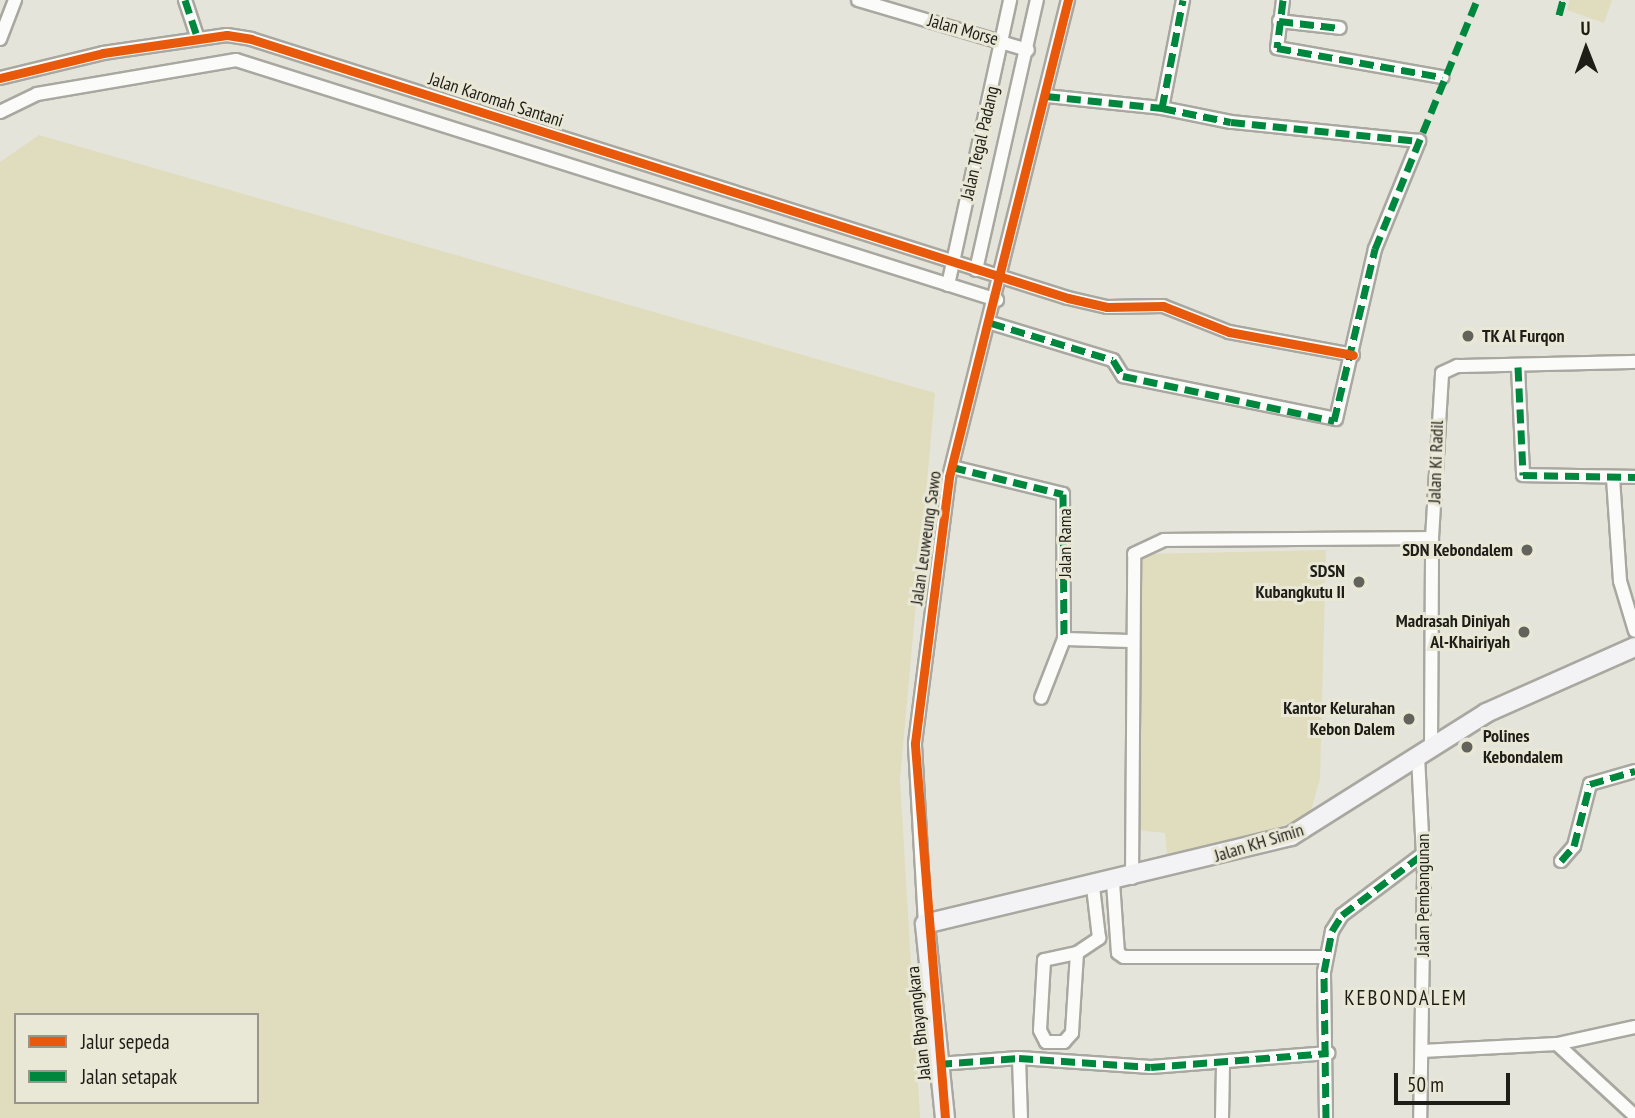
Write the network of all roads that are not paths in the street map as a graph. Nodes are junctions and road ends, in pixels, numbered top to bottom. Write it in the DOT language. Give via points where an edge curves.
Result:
graph roads {
  1 [pos="15,0"];
  2 [pos="185,0"];
  3 [pos="858,0"];
  4 [pos="1010,0"];
  5 [pos="1037,0"];
  6 [pos="1068,0"];
  7 [pos="1183,0"];
  8 [pos="1283,0"];
  9 [pos="1279,21"];
  10 [pos="1340,28"];
  11 [pos="0,39"];
  12 [pos="198,40"];
  13 [pos="1003,41"];
  14 [pos="1028,50"];
  15 [pos="1442,77"];
  16 [pos="0,78"];
  17 [pos="412,90"];
  18 [pos="1046,96"];
  19 [pos="1162,108"];
  20 [pos="406,111"];
  21 [pos="0,113"];
  22 [pos="678,174"];
  23 [pos="670,195"];
  24 [pos="953,263"];
  25 [pos="976,270"];
  26 [pos="1003,279"];
  27 [pos="948,285"];
  28 [pos="997,300"];
  29 [pos="991,323"];
  30 [pos="1353,355"];
  31 [pos="1635,362"];
  32 [pos="1518,367"];
  33 [pos="952,467"];
  34 [pos="1635,477"];
  35 [pos="1612,478"];
  36 [pos="1432,538"];
  37 [pos="1635,631"];
  38 [pos="1064,639"];
  39 [pos="1131,641"];
  40 [pos="1635,647"];
  41 [pos="1041,698"];
  42 [pos="1425,751"];
  43 [pos="1635,771"];
  44 [pos="1423,854"];
  45 [pos="1561,861"];
  46 [pos="1132,878"];
  47 [pos="1113,882"];
  48 [pos="1093,887"];
  49 [pos="925,924"];
  50 [pos="1077,953"];
  51 [pos="1325,957"];
  52 [pos="1635,1027"];
  53 [pos="1557,1044"];
  54 [pos="1422,1051"];
  55 [pos="1328,1053"];
  56 [pos="1019,1058"];
  57 [pos="939,1064"];
  58 [pos="1223,1064"];
  59 [pos="1635,1116"];
  60 [pos="945,1118"];
  61 [pos="1021,1118"];
  62 [pos="1222,1118"];
  63 [pos="1326,1118"];
  64 [pos="1420,1118"];
  1 -- 11 [label="street"];
  2 -- 12 [label="street"];
  3 -- 13 [label="street, Jalan Morse"];
  4 -- 13 [label="street, Jalan Tegal Padang"];
  5 -- 14 [label="street, Jalan Tegal Padang"];
  6 -- 18 [label="street, Jalan Leuweung Sawo"];
  7 -- 19 [label="street"];
  8 -- 9 [label="street"];
  9 -- 10 [label="street"];
  9 -- 15 [label="street" via="1277,48"];
  12 -- 16 [label="street, Jalan Karomah Santani"];
  12 -- 17 [label="street, Jalan Karomah Santani" via="251,39"];
  13 -- 14 [label="street, Jalan Morse"];
  13 -- 24 [label="street, Jalan Tegal Padang"];
  14 -- 25 [label="street, Jalan Tegal Padang"];
  17 -- 20 [label="street"];
  17 -- 22 [label="street, Jalan Karomah Santani"];
  18 -- 19 [label="street"];
  18 -- 26 [label="street, Jalan Leuweung Sawo"];
  19 -- 30 [label="street" via="1231,122 1419,141 1375,249"];
  20 -- 21 [label="street" via="236,60 37,94"];
  20 -- 23 [label="street"];
  22 -- 23 [label="street"];
  22 -- 24 [label="street, Jalan Karomah Santani"];
  23 -- 27 [label="street"];
  24 -- 25 [label="street, Jalan Karomah Santani"];
  24 -- 27 [label="street, Jalan Tegal Padang"];
  25 -- 26 [label="street, Jalan Karomah Santani"];
  26 -- 28 [label="street, Jalan Leuweung Sawo"];
  26 -- 30 [label="street, Jalan Karomah Santani" via="1107,307 1163,306 1229,332"];
  27 -- 28 [label="street"];
  28 -- 29 [label="street, Jalan Leuweung Sawo"];
  29 -- 30 [label="street" via="1113,360 1123,376 1331,422"];
  29 -- 33 [label="street, Jalan Leuweung Sawo"];
  31 -- 32 [label="street, Jalan Ki Radil"];
  32 -- 35 [label="street" via="1521,472"];
  32 -- 36 [label="street, Jalan Ki Radil" via="1457,366 1442,373"];
  33 -- 38 [label="street, Jalan Rama" via="1063,494"];
  33 -- 49 [label="street, Jalan Leuweung Sawo" via="915,743"];
  34 -- 35 [label="street"];
  35 -- 37 [label="street" via="1620,581"];
  36 -- 39 [label="street" via="1152,542 1134,554"];
  36 -- 42 [label="street, Jalan Ki Radil"];
  38 -- 39 [label="street"];
  38 -- 41 [label="street"];
  39 -- 46 [label="street"];
  40 -- 42 [label="street, Jalan KH Simin" via="1561,676"];
  42 -- 44 [label="street, Jalan Pembangunan"];
  42 -- 46 [label="street, Jalan KH Simin" via="1291,836"];
  43 -- 45 [label="street" via="1590,784 1574,846"];
  44 -- 51 [label="street" via="1342,915"];
  44 -- 54 [label="street, Jalan Pembangunan"];
  46 -- 47 [label="street, Jalan KH Simin"];
  47 -- 48 [label="street, Jalan KH Simin"];
  47 -- 51 [label="street" via="1118,953 1124,957"];
  48 -- 49 [label="street, Jalan KH Simin"];
  48 -- 50 [label="street" via="1101,936"];
  49 -- 57 [label="street, Jalan Bhayangkara"];
  50 -- 50 [label="street" via="1044,960 1040,1030 1046,1042 1064,1042 1073,1033"];
  51 -- 55 [label="street"];
  52 -- 53 [label="street"];
  53 -- 54 [label="street"];
  53 -- 59 [label="street"];
  54 -- 64 [label="street, Jalan Pembangunan"];
  55 -- 58 [label="street"];
  55 -- 63 [label="street"];
  56 -- 57 [label="street"];
  56 -- 58 [label="street" via="1151,1067"];
  56 -- 61 [label="street"];
  57 -- 60 [label="street, Jalan Bhayangkara"];
  58 -- 62 [label="street"];
}
